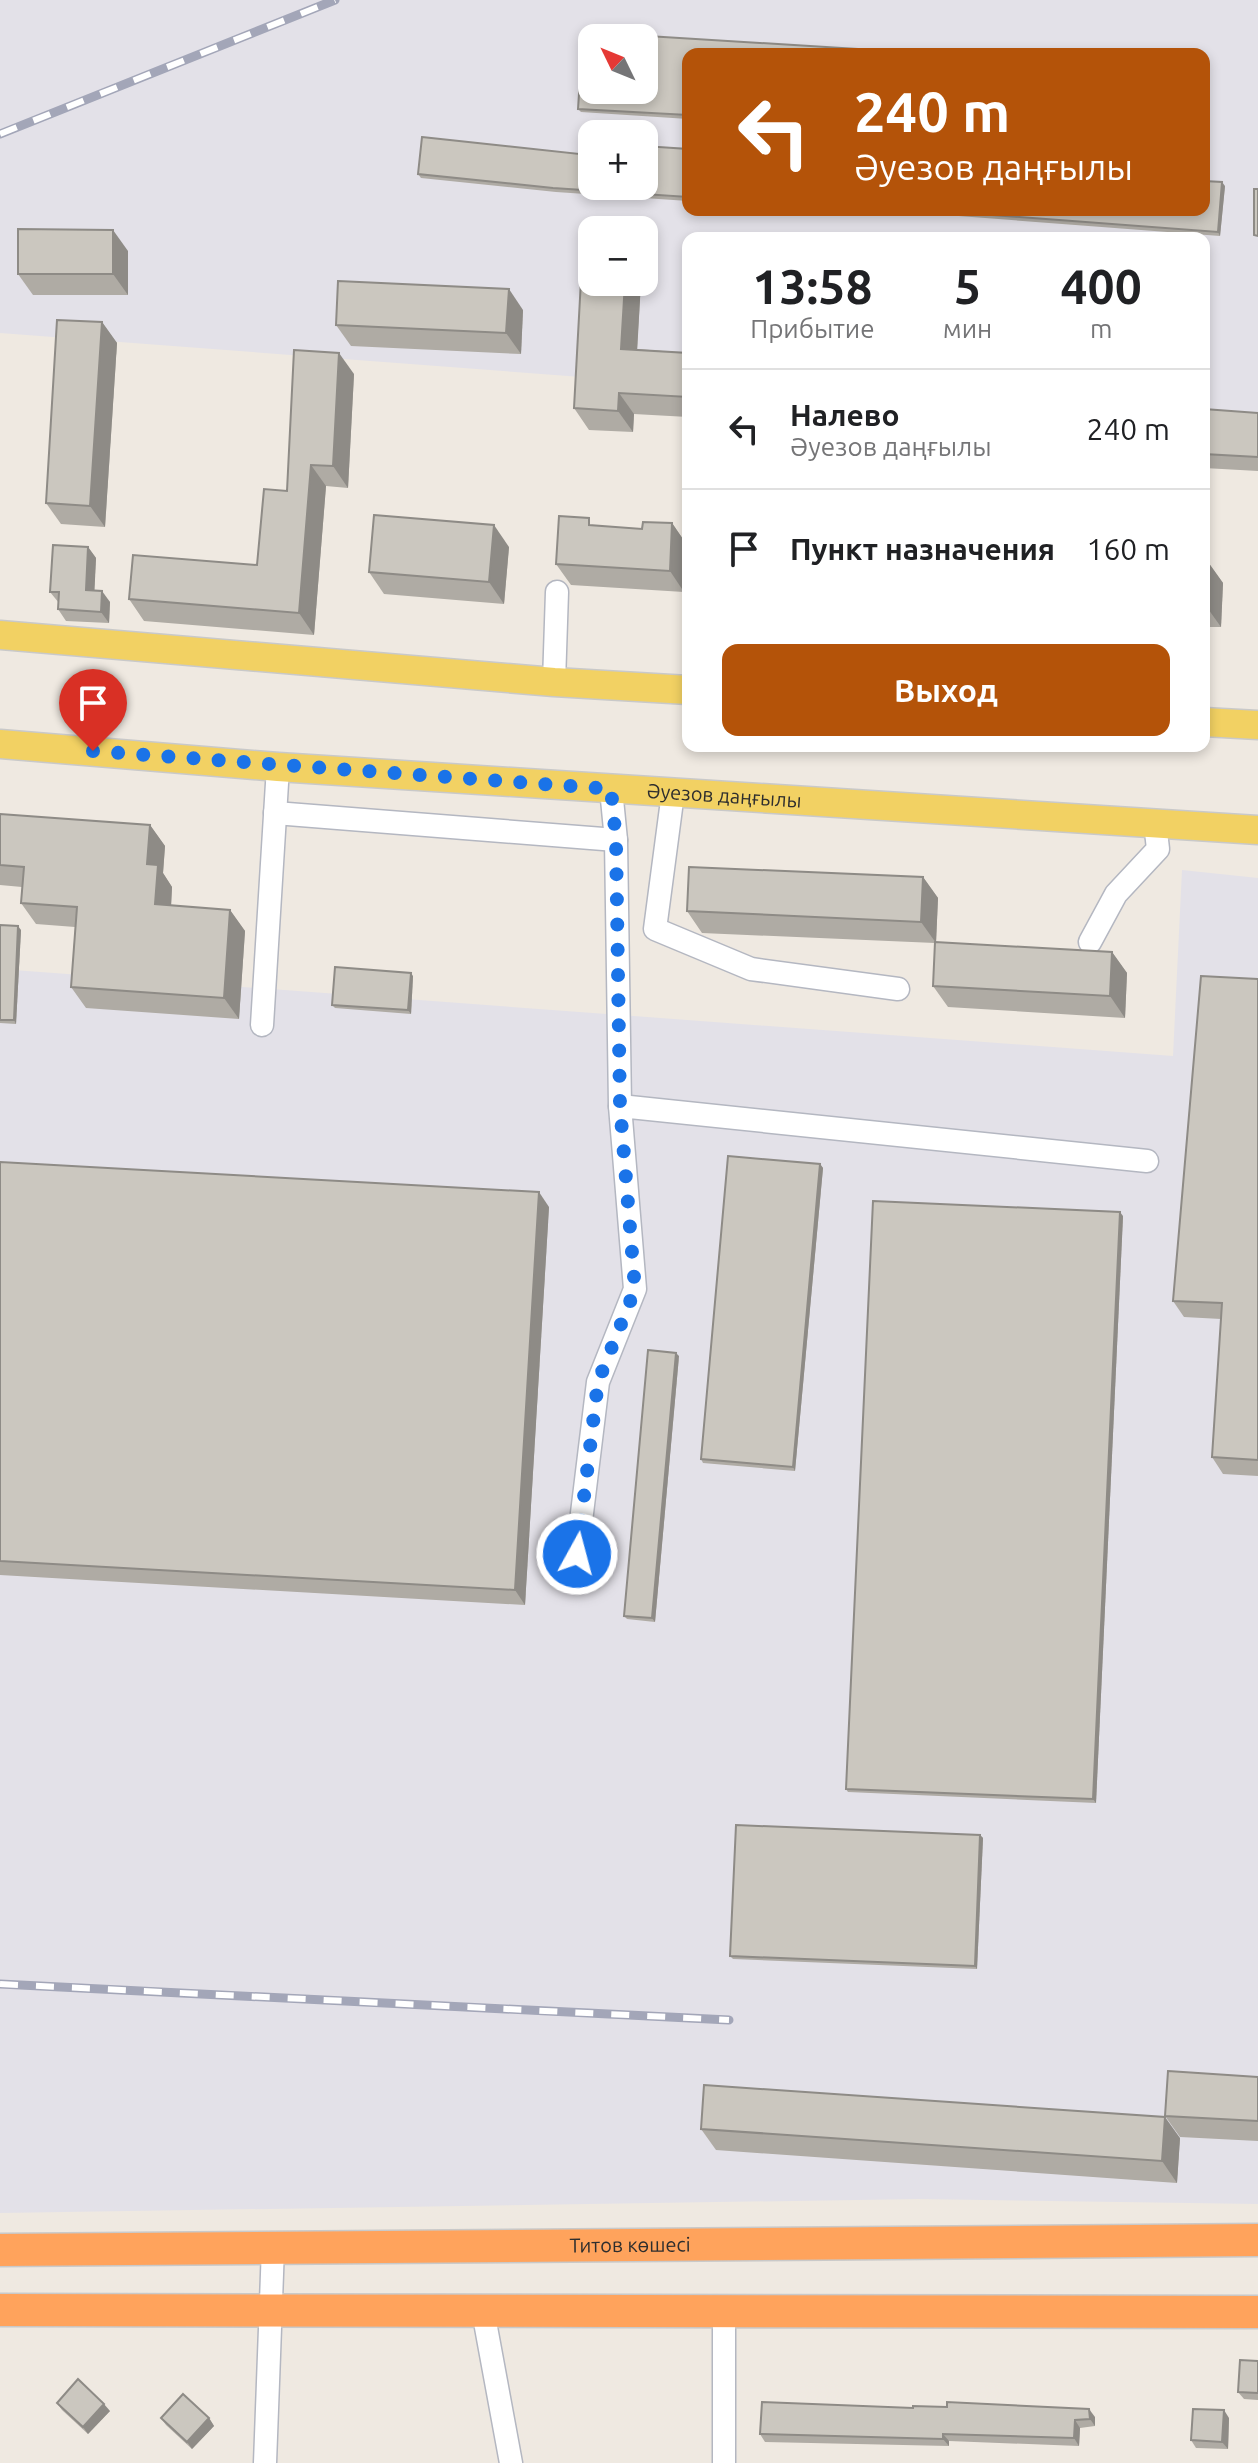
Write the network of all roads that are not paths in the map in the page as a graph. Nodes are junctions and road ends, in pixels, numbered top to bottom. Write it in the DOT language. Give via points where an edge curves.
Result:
graph roads {
  1 [pos="557,592"];
  2 [pos="0,635"];
  3 [pos="554,682"];
  4 [pos="682,690"];
  5 [pos="1210,722"];
  6 [pos="1258,725"];
  7 [pos="0,744"];
  8 [pos="278,767"];
  9 [pos="611,789"];
  10 [pos="673,793"];
  11 [pos="275,813"];
  12 [pos="1155,823"];
  13 [pos="1258,830"];
  14 [pos="616,840"];
  15 [pos="1090,942"];
  16 [pos="898,989"];
  17 [pos="262,1025"];
  18 [pos="620,1106"];
  19 [pos="1147,1161"];
  20 [pos="577,1554"];
  21 [pos="1258,2240"];
  22 [pos="273,2247"];
  23 [pos="0,2250"];
  24 [pos="0,2310"];
  25 [pos="272,2310"];
  26 [pos="483,2311"];
  27 [pos="724,2311"];
  28 [pos="1258,2312"];
  29 [pos="265,2463"];
  30 [pos="511,2463"];
  31 [pos="724,2463"];
  1 -- 3 [label="street"];
  2 -- 3 [label="main road"];
  3 -- 4 [label="main road"];
  5 -- 6 [label="main road"];
  7 -- 8 [label="main road, Әуезов даңғылы"];
  8 -- 9 [label="main road, Әуезов даңғылы"];
  8 -- 11 [label="street"];
  9 -- 10 [label="main road, Әуезов даңғылы"];
  9 -- 14 [label="street"];
  10 -- 12 [label="main road, Әуезов даңғылы"];
  10 -- 16 [label="street" via="655,929 751,969"];
  11 -- 14 [label="street"];
  11 -- 17 [label="street"];
  12 -- 13 [label="main road, Әуезов даңғылы"];
  12 -- 15 [label="street" via="1158,849 1116,894"];
  14 -- 18 [label="street"];
  18 -- 19 [label="street"];
  18 -- 20 [label="street" via="635,1289 598,1382"];
  21 -- 22 [label="highway, Титов көшесі"];
  22 -- 23 [label="highway, Титов көшесі"];
  22 -- 25 [label="street"];
  24 -- 25 [label="highway"];
  25 -- 26 [label="highway"];
  25 -- 29 [label="street"];
  26 -- 27 [label="highway"];
  26 -- 30 [label="street"];
  27 -- 28 [label="highway"];
  27 -- 31 [label="street"];
}
